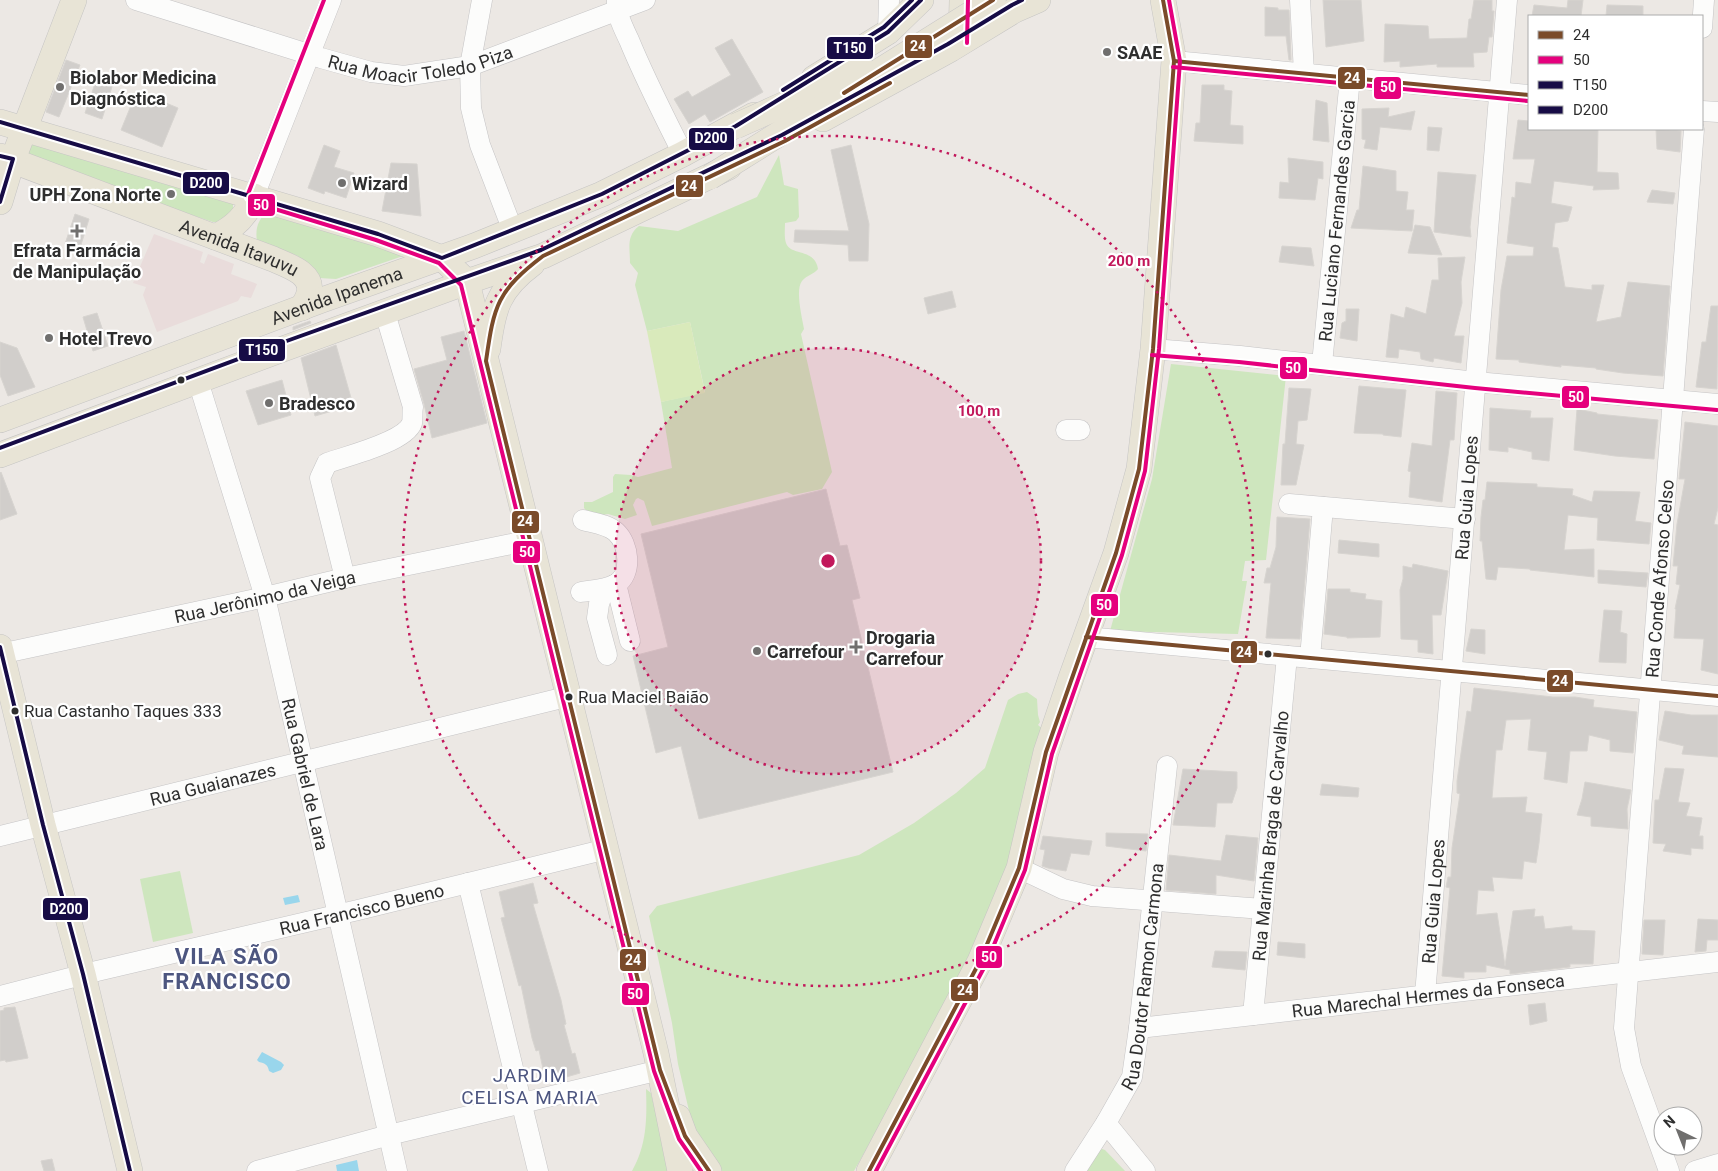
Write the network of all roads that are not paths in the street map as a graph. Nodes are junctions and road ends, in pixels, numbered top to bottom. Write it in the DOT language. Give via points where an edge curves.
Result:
graph roads {
  1 [pos="74,0"];
  2 [pos="136,0"];
  3 [pos="331,0"];
  4 [pos="482,0"];
  5 [pos="645,0"];
  6 [pos="889,0"];
  7 [pos="922,0"];
  8 [pos="962,0"];
  9 [pos="974,0"];
  10 [pos="992,0"];
  11 [pos="1163,0"];
  12 [pos="1300,0"];
  13 [pos="1507,0"];
  14 [pos="1704,0"];
  15 [pos="1028,1"];
  16 [pos="617,5"];
  17 [pos="1703,15"];
  18 [pos="888,32"];
  19 [pos="960,43"];
  20 [pos="310,54"];
  21 [pos="1174,61"];
  22 [pos="470,66"];
  23 [pos="1304,74"];
  24 [pos="1350,78"];
  25 [pos="1500,92"];
  26 [pos="1528,95"];
  27 [pos="1703,111"];
  28 [pos="1718,112"];
  29 [pos="0,122"];
  30 [pos="736,126"];
  31 [pos="24,129"];
  32 [pos="1694,130"];
  33 [pos="684,154"];
  34 [pos="6,158"];
  35 [pos="710,177"];
  36 [pos="261,198"];
  37 [pos="0,202"];
  38 [pos="513,231"];
  39 [pos="216,237"];
  40 [pos="251,250"];
  41 [pos="543,256"];
  42 [pos="441,258"];
  43 [pos="461,284"];
  44 [pos="302,308"];
  45 [pos="385,313"];
  46 [pos="1153,349"];
  47 [pos="486,362"];
  48 [pos="1322,364"];
  49 [pos="198,381"];
  50 [pos="1476,382"];
  51 [pos="1673,400"];
  52 [pos="1718,404"];
  53 [pos="0,420"];
  54 [pos="0,431"];
  55 [pos="0,442"];
  56 [pos="0,456"];
  57 [pos="1289,504"];
  58 [pos="1324,507"];
  59 [pos="1465,518"];
  60 [pos="583,520"];
  61 [pos="531,540"];
  62 [pos="345,578"];
  63 [pos="610,586"];
  64 [pos="582,592"];
  65 [pos="264,597"];
  66 [pos="1086,638"];
  67 [pos="630,641"];
  68 [pos="1,652"];
  69 [pos="607,655"];
  70 [pos="1287,656"];
  71 [pos="1310,658"];
  72 [pos="1452,671"];
  73 [pos="1651,690"];
  74 [pos="570,696"];
  75 [pos="1718,696"];
  76 [pos="302,761"];
  77 [pos="1167,766"];
  78 [pos="43,825"];
  79 [pos="0,836"];
  80 [pos="608,849"];
  81 [pos="1019,868"];
  82 [pos="468,883"];
  83 [pos="1153,902"];
  84 [pos="1263,909"];
  85 [pos="338,914"];
  86 [pos="1718,962"];
  87 [pos="1629,972"];
  88 [pos="84,974"];
  89 [pos="1425,995"];
  90 [pos="0,996"];
  91 [pos="1253,1015"];
  92 [pos="1140,1028"];
  93 [pos="660,1070"];
  94 [pos="521,1102"];
  95 [pos="1106,1123"];
  96 [pos="389,1135"];
  97 [pos="1718,1164"];
  98 [pos="130,1171"];
  99 [pos="257,1171"];
  100 [pos="397,1171"];
  101 [pos="538,1171"];
  102 [pos="680,1171"];
  103 [pos="709,1171"];
  104 [pos="869,1171"];
  105 [pos="1075,1171"];
  106 [pos="1145,1171"];
  107 [pos="1668,1171"];
  108 [pos="1696,1171"];
  1 -- 31 [label="main road"];
  2 -- 20 [label="street, Rua Moacir Toledo Piza"];
  3 -- 20 [label="street"];
  4 -- 22 [label="street"];
  5 -- 16 [label="street, Rua Moacir Toledo Piza"];
  6 -- 18 [label="street"];
  7 -- 18 [label="main road, Avenida Ipanema"];
  8 -- 19 [label="main road"];
  9 -- 30 [label="main road, bridge" via="885,53"];
  10 -- 35 [label="main road, bridge"];
  11 -- 21 [label="main road"];
  12 -- 23 [label="street"];
  13 -- 25 [label="street, Rua Guia Lopes"];
  14 -- 17 [label="street"];
  15 -- 19 [label="main road, Avenida Ipanema"];
  16 -- 22 [label="street, Rua Moacir Toledo Piza"];
  16 -- 33 [label="street" via="646,81"];
  18 -- 30 [label="main road, Avenida Ipanema"];
  19 -- 35 [label="main road, Avenida Ipanema" via="785,141"];
  20 -- 22 [label="street, Rua Moacir Toledo Piza" via="371,72 404,76"];
  20 -- 36 [label="street"];
  21 -- 23 [label="street"];
  21 -- 46 [label="main road"];
  22 -- 38 [label="street" via="471,108 480,145"];
  23 -- 24 [label="street"];
  24 -- 25 [label="street"];
  24 -- 48 [label="street, Rua Luciano Fernandes Garcia"];
  25 -- 26 [label="street"];
  25 -- 50 [label="street, Rua Guia Lopes"];
  27 -- 28 [label="street"];
  29 -- 31 [label="main road"];
  30 -- 33 [label="main road, Avenida Ipanema"];
  31 -- 34 [label="main road"];
  31 -- 36 [label="main road"];
  32 -- 51 [label="street, Rua Conde Afonso Celso"];
  33 -- 38 [label="main road, Avenida Ipanema" via="602,194"];
  34 -- 37 [label="main road"];
  34 -- 39 [label="main road, Avenida Itavuvu"];
  35 -- 41 [label="main road, Avenida Ipanema"];
  36 -- 39 [label="main road" via="237,224"];
  36 -- 40 [label="main road" via="252,224"];
  36 -- 42 [label="main road" via="378,234"];
  38 -- 42 [label="main road, Avenida Ipanema"];
  39 -- 40 [label="main road, Avenida Itavuvu"];
  40 -- 44 [label="main road, Avenida Itavuvu" via="298,270 308,280 310,291"];
  41 -- 43 [label="main road, Avenida Ipanema"];
  41 -- 47 [label="main road" via="521,272 504,291 493,316"];
  42 -- 43 [label="main road"];
  42 -- 44 [label="main road, Avenida Ipanema"];
  42 -- 54 [label="street" via="428,273"];
  43 -- 45 [label="main road, Avenida Ipanema"];
  43 -- 47 [label="main road"];
  43 -- 55 [label="street" via="435,284"];
  44 -- 53 [label="main road, Avenida Ipanema"];
  45 -- 49 [label="main road, Avenida Ipanema"];
  45 -- 62 [label="street" via="413,407 412,423 402,435 384,444 327,463 320,478"];
  46 -- 48 [label="street"];
  46 -- 66 [label="main road" via="1139,469 1116,553"];
  47 -- 61 [label="main road"];
  48 -- 50 [label="street"];
  49 -- 56 [label="main road, Avenida Ipanema"];
  49 -- 65 [label="street, Rua Gabriel de Lara"];
  50 -- 51 [label="street"];
  50 -- 59 [label="street, Rua Guia Lopes"];
  51 -- 52 [label="street"];
  51 -- 73 [label="street, Rua Conde Afonso Celso"];
  57 -- 58 [label="street"];
  58 -- 59 [label="street"];
  58 -- 71 [label="street"];
  59 -- 72 [label="street, Rua Guia Lopes"];
  60 -- 63 [label="street" via="610,528 623,543 627,567 622,579"];
  61 -- 62 [label="street, Rua Jerônimo da Veiga"];
  61 -- 74 [label="main road"];
  62 -- 65 [label="street, Rua Jerônimo da Veiga"];
  63 -- 64 [label="street"];
  63 -- 67 [label="street"];
  63 -- 69 [label="street" via="599,604 597,618"];
  65 -- 68 [label="street, Rua Jerônimo da Veiga"];
  65 -- 76 [label="street, Rua Gabriel de Lara"];
  66 -- 70 [label="street"];
  66 -- 81 [label="main road" via="1046,752"];
  68 -- 78 [label="main road"];
  70 -- 71 [label="street"];
  70 -- 84 [label="street, Rua Marinha Braga de Carvalho"];
  71 -- 72 [label="street"];
  72 -- 73 [label="street"];
  72 -- 89 [label="street, Rua Guia Lopes"];
  73 -- 75 [label="street"];
  73 -- 87 [label="street, Rua Conde Afonso Celso"];
  74 -- 76 [label="street, Rua Guaianazes"];
  74 -- 80 [label="main road"];
  76 -- 78 [label="street, Rua Guaianazes"];
  76 -- 85 [label="street, Rua Gabriel de Lara"];
  77 -- 83 [label="street, Rua Doutor Ramon Carmona"];
  78 -- 79 [label="street, Rua Guaianazes"];
  78 -- 88 [label="main road"];
  80 -- 82 [label="street, Rua Francisco Bueno"];
  80 -- 93 [label="main road"];
  81 -- 83 [label="street" via="1063,889 1092,896"];
  81 -- 104 [label="main road" via="980,961"];
  82 -- 85 [label="street, Rua Francisco Bueno"];
  82 -- 94 [label="street"];
  83 -- 84 [label="street"];
  83 -- 92 [label="street, Rua Doutor Ramon Carmona"];
  84 -- 91 [label="street, Rua Marinha Braga de Carvalho"];
  85 -- 88 [label="street, Rua Francisco Bueno"];
  85 -- 96 [label="street, Rua Gabriel de Lara"];
  86 -- 87 [label="street, Rua Marechal Hermes da Fonseca"];
  87 -- 89 [label="street, Rua Marechal Hermes da Fonseca"];
  87 -- 107 [label="street, Rua Conde Afonso Celso" via="1624,1028 1630,1066"];
  88 -- 90 [label="street, Rua Francisco Bueno"];
  88 -- 98 [label="main road"];
  89 -- 91 [label="street, Rua Marechal Hermes da Fonseca"];
  91 -- 92 [label="street, Rua Marechal Hermes da Fonseca"];
  92 -- 95 [label="street, Rua Doutor Ramon Carmona" via="1132,1077"];
  93 -- 94 [label="street"];
  93 -- 102 [label="main road"];
  93 -- 103 [label="main road" via="685,1136"];
  94 -- 96 [label="street"];
  94 -- 101 [label="street"];
  95 -- 105 [label="street, Rua Doutor Ramon Carmona"];
  95 -- 106 [label="street"];
  96 -- 99 [label="street"];
  96 -- 100 [label="street, Rua Gabriel de Lara"];
  97 -- 108 [label="street"];
}
